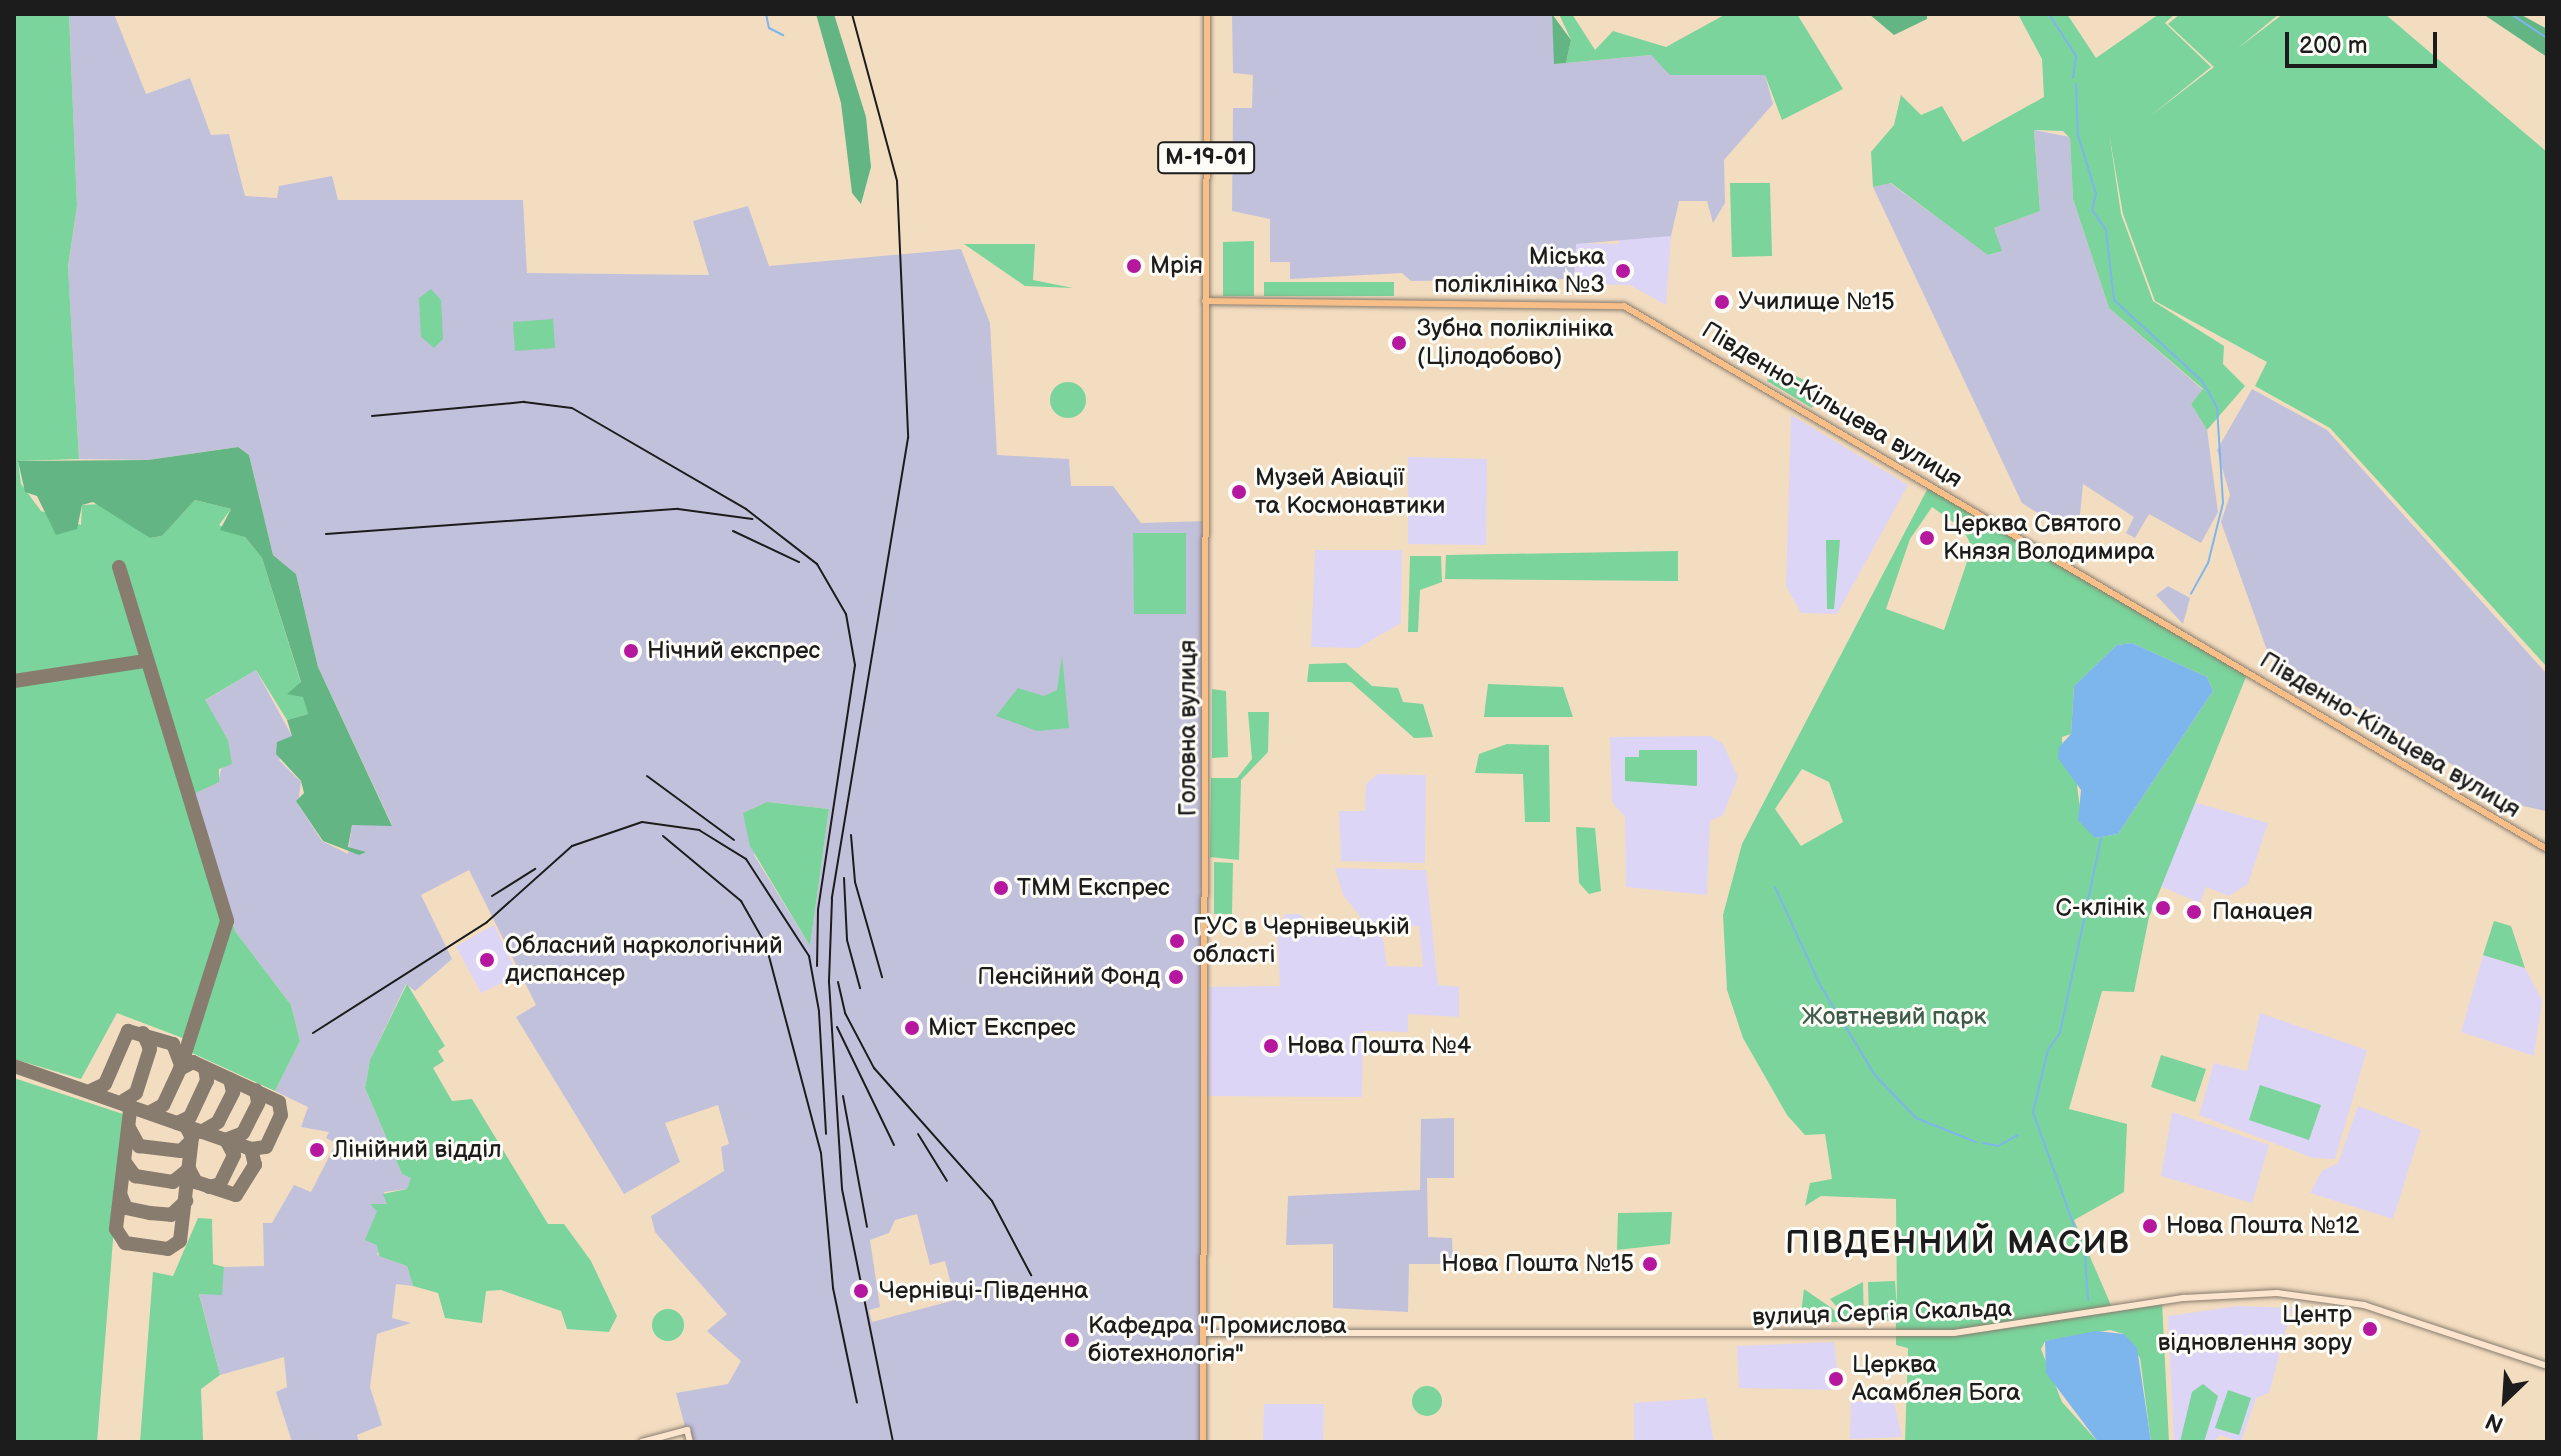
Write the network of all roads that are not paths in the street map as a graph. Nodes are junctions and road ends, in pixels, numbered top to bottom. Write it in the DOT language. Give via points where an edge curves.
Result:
graph roads {
  1 [pos="1207,14"];
  2 [pos="1205,301"];
  3 [pos="2547,849"];
  4 [pos="1204,1333"];
  5 [pos="2547,1366"];
  6 [pos="642,1442"];
  7 [pos="690,1442"];
  8 [pos="1203,1442"];
  1 -- 2 [label="main road, Головна вулиця / М-19-01"];
  2 -- 3 [label="main road, Південно-Кільцева вулиця" via="1624,306"];
  2 -- 4 [label="main road, Головна вулиця"];
  4 -- 5 [label="main road, вулиця Сергія Скальда" via="1954,1333 2184,1298 2277,1293 2364,1305"];
  4 -- 8 [label="main road, Головна вулиця"];
  6 -- 7 [label="main road" via="687,1430"];
}
